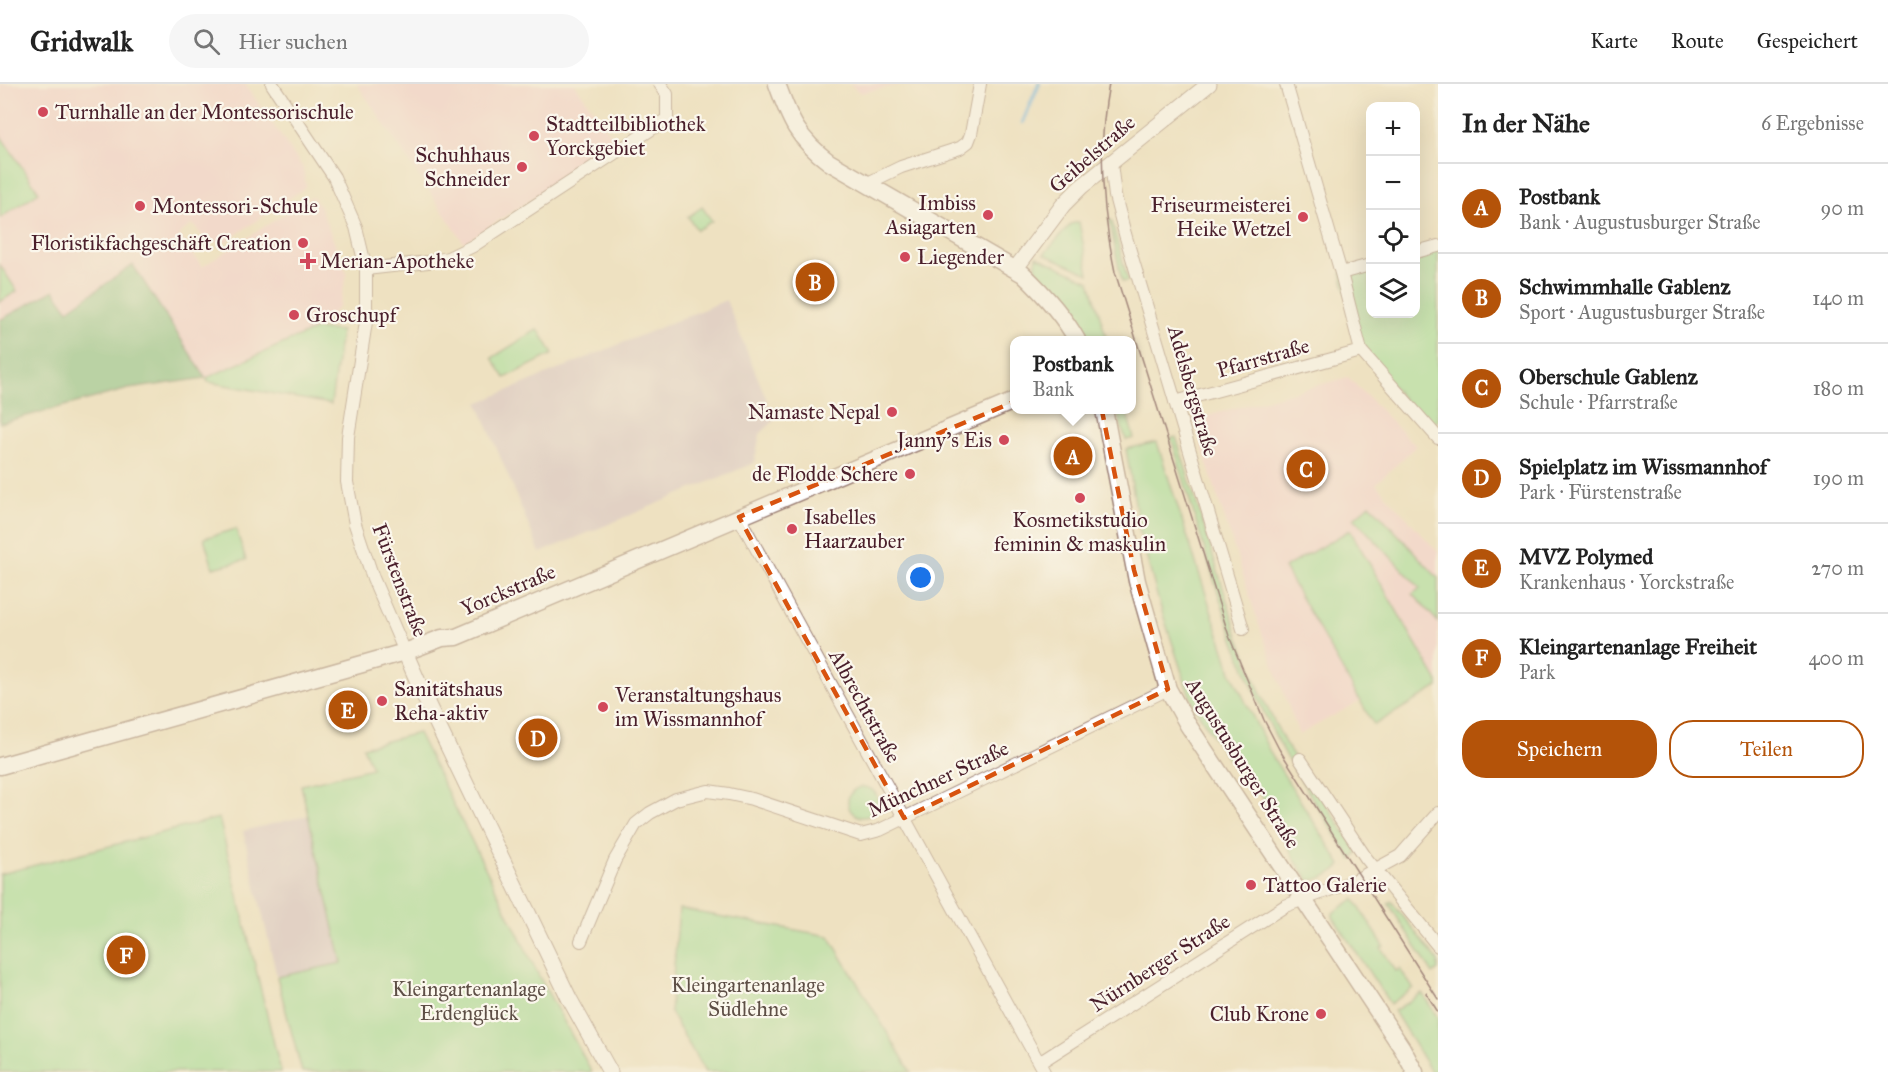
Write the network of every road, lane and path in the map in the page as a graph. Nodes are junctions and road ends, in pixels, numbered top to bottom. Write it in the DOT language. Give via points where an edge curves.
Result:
graph roads {
  1 [pos="272,84"];
  2 [pos="660,84"];
  3 [pos="777,84"];
  4 [pos="980,84"];
  5 [pos="1209,84"];
  6 [pos="1286,84"];
  7 [pos="1111,163"];
  8 [pos="868,183"];
  9 [pos="1438,246"];
  10 [pos="1420,251"];
  11 [pos="1366,266"];
  12 [pos="1016,268"];
  13 [pos="366,269"];
  14 [pos="1341,273"];
  15 [pos="1074,336"];
  16 [pos="1362,351"];
  17 [pos="1175,402"];
  18 [pos="1010,403"];
  19 [pos="1105,414"];
  20 [pos="1437,434"];
  21 [pos="739,517"];
  22 [pos="1243,629"];
  23 [pos="405,652"];
  24 [pos="1168,689"];
  25 [pos="1300,759"];
  26 [pos="0,766"];
  27 [pos="1438,813"];
  28 [pos="904,818"];
  29 [pos="1375,871"];
  30 [pos="1303,899"];
  31 [pos="581,940"];
  32 [pos="1438,946"];
  33 [pos="1041,1067"];
  34 [pos="610,1072"];
  35 [pos="1415,1072"];
  1 -- 13 [label="street, Fürstenstraße" via="334,177 357,227"];
  2 -- 13 [label="street" via="667,94 667,119 473,246 448,258"];
  3 -- 8 [label="main road" via="798,133 812,149"];
  4 -- 8 [label="street" via="968,142"];
  5 -- 7 [label="street, Geibelstraße"];
  6 -- 14 [label="street"];
  7 -- 12 [label="street, Geibelstraße" via="1063,205"];
  7 -- 17 [label="street, Adelsbergstraße" via="1120,215"];
  8 -- 12 [label="main road"];
  9 -- 10 [label="street"];
  11 -- 14 [label="street"];
  12 -- 15 [label="main road" via="1039,289"];
  13 -- 23 [label="street, Fürstenstraße" via="366,322 348,436 347,482 355,524 373,578"];
  14 -- 16 [label="street"];
  16 -- 17 [label="street, Pfarrstraße"];
  16 -- 20 [label="street"];
  17 -- 22 [label="street, Adelsbergstraße"];
  18 -- 21 [label="main road, Yorckstraße"];
  19 -- 24 [label="main road, Augustusburger Straße" via="1134,570"];
  21 -- 23 [label="main road, Yorckstraße" via="456,637"];
  21 -- 28 [label="street, Albrechtstraße"];
  23 -- 26 [label="main road, Yorckstraße"];
  23 -- 34 [label="street, Fürstenstraße" via="569,998"];
  24 -- 28 [label="street, Münchner Straße"];
  24 -- 30 [label="main road, Augustusburger Straße"];
  25 -- 29 [label="street"];
  27 -- 29 [label="street, Nürnberger Straße" via="1400,856"];
  28 -- 31 [label="street, Münchner Straße" via="861,835 729,794 708,791 675,799 636,824 615,860"];
  28 -- 33 [label="street, Albrechtstraße"];
  29 -- 30 [label="street, Nürnberger Straße"];
  29 -- 32 [label="street"];
  30 -- 33 [label="street, Nürnberger Straße" via="1285,906"];
  30 -- 35 [label="main road, Augustusburger Straße"];
}
